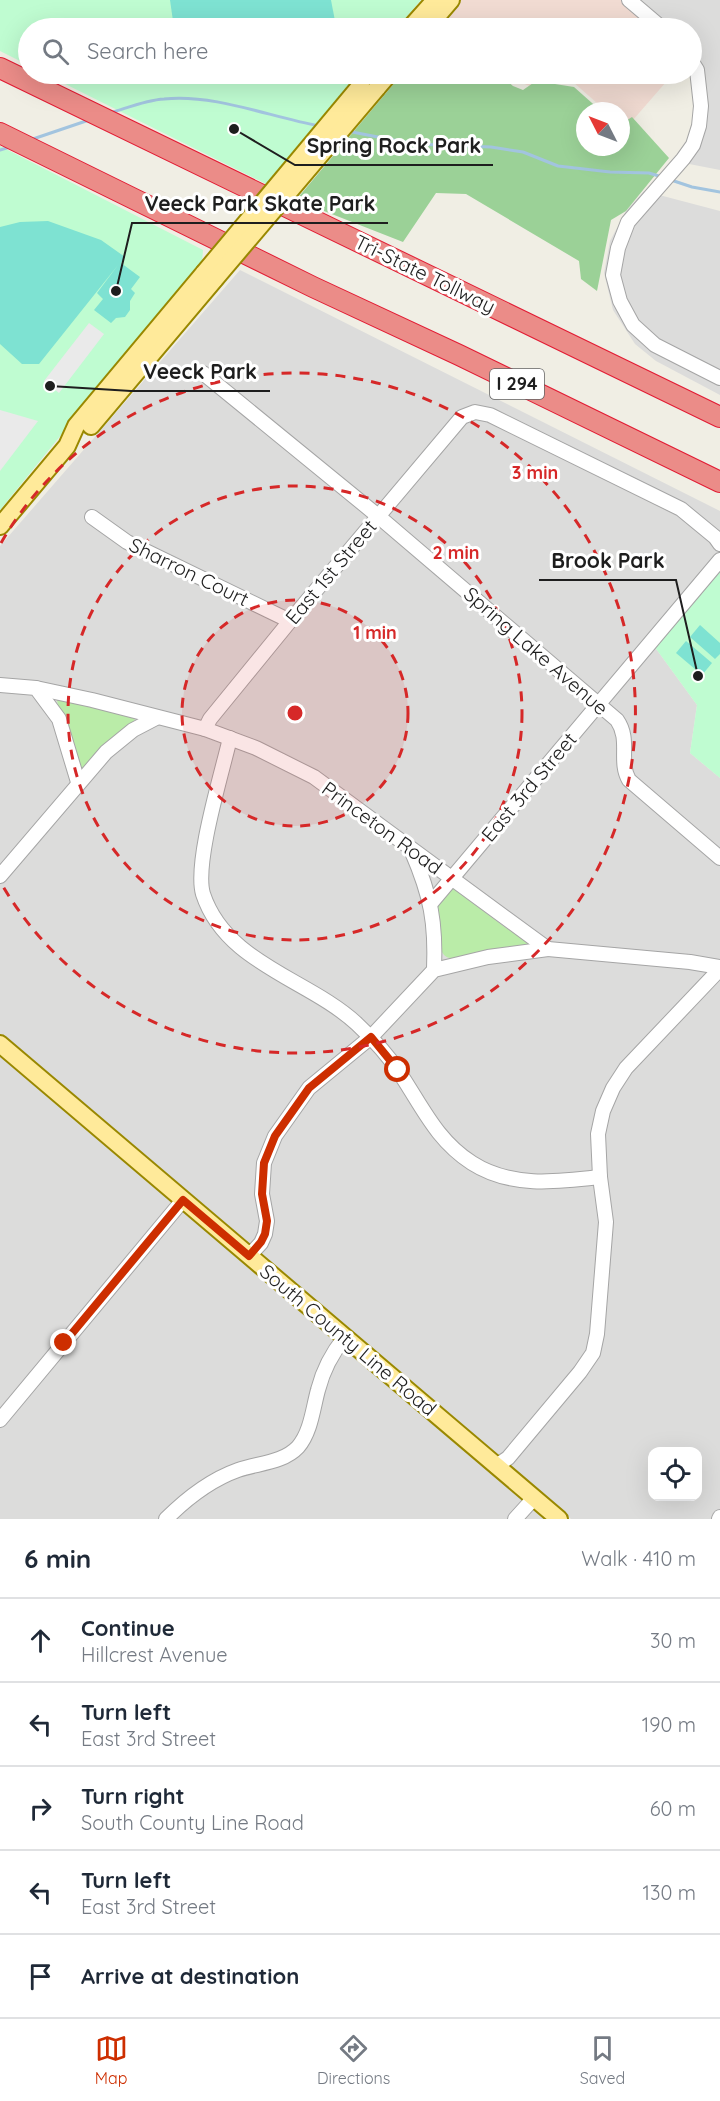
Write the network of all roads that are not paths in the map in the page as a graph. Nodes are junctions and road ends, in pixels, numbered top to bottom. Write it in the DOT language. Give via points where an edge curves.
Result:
graph roads {
  1 [pos="435,0"];
  2 [pos="451,0"];
  3 [pos="629,0"];
  4 [pos="419,18"];
  5 [pos="436,18"];
  6 [pos="650,18"];
  7 [pos="0,68"];
  8 [pos="18,77"];
  9 [pos="33,84"];
  10 [pos="368,84"];
  11 [pos="699,84"];
  12 [pos="0,133"];
  13 [pos="203,373"];
  14 [pos="720,378"];
  15 [pos="720,417"];
  16 [pos="720,482"];
  17 [pos="378,516"];
  18 [pos="92,517"];
  19 [pos="0,526"];
  20 [pos="720,544"];
  21 [pos="720,561"];
  22 [pos="290,621"];
  23 [pos="0,685"];
  24 [pos="36,688"];
  25 [pos="599,704"];
  26 [pos="156,718"];
  27 [pos="205,729"];
  28 [pos="230,738"];
  29 [pos="78,782"];
  30 [pos="411,850"];
  31 [pos="720,858"];
  32 [pos="0,876"];
  33 [pos="451,879"];
  34 [pos="431,903"];
  35 [pos="548,949"];
  36 [pos="720,968"];
  37 [pos="434,970"];
  38 [pos="371,1037"];
  39 [pos="0,1044"];
  40 [pos="600,1177"];
  41 [pos="183,1200"];
  42 [pos="249,1256"];
  43 [pos="345,1337"];
  44 [pos="1,1416"];
  45 [pos="496,1466"];
  46 [pos="534,1498"];
  47 [pos="166,1519"];
  48 [pos="515,1519"];
  49 [pos="559,1519"];
  1 -- 4 [label="main road"];
  2 -- 5 [label="main road"];
  3 -- 6 [label="street"];
  7 -- 8 [label="highway, Tri-State Tollway"];
  9 -- 15 [label="highway, Tri-State Tollway"];
  10 -- 19 [label="main road, bridge" via="210,276 76,426 67,446"];
  11 -- 14 [label="street" via="701,106 693,145 628,222 613,275 620,301 633,325 655,345"];
  12 -- 16 [label="highway, I 294"];
  13 -- 17 [label="street, Spring Lake Avenue"];
  17 -- 20 [label="street, East 1st Street" via="462,417 476,412 490,415 681,509"];
  17 -- 22 [label="street, East 1st Street"];
  17 -- 25 [label="street, Spring Lake Avenue"];
  18 -- 22 [label="street, Sharron Court" via="127,542"];
  21 -- 25 [label="street, East 3rd Street"];
  22 -- 27 [label="street, East 1st Street"];
  23 -- 24 [label="street, Princeton Road"];
  24 -- 26 [label="street, Princeton Road"];
  24 -- 29 [label="street" via="59,719"];
  25 -- 31 [label="street, Spring Lake Avenue" via="622,728 625,774 629,780"];
  25 -- 33 [label="street, East 3rd Street"];
  26 -- 27 [label="street, Princeton Road"];
  26 -- 29 [label="street" via="133,730 106,752"];
  27 -- 28 [label="street, Princeton Road"];
  28 -- 30 [label="street, Princeton Road" via="314,777"];
  28 -- 38 [label="street" via="207,834 201,877 203,894 215,918 249,954 338,1008"];
  29 -- 32 [label="street"];
  30 -- 33 [label="street, Princeton Road"];
  30 -- 34 [label="street"];
  33 -- 34 [label="street, East 3rd Street"];
  33 -- 35 [label="street, Princeton Road"];
  34 -- 37 [label="street"];
  35 -- 36 [label="street"];
  35 -- 37 [label="street" via="488,957"];
  36 -- 40 [label="street" via="626,1068 613,1088 598,1134"];
  37 -- 38 [label="street"];
  38 -- 40 [label="street" via="398,1070 440,1137 473,1164 510,1179 534,1182"];
  38 -- 42 [label="street" via="309,1088 275,1136 264,1163 265,1234"];
  39 -- 41 [label="main road, South County Line Road"];
  40 -- 45 [label="street" via="606,1222 605,1258 593,1353 508,1458"];
  41 -- 42 [label="main road, South County Line Road"];
  41 -- 44 [label="street"];
  42 -- 43 [label="main road, South County Line Road"];
  43 -- 45 [label="main road, South County Line Road"];
  43 -- 47 [label="street" via="326,1367 308,1428 297,1448 280,1459 240,1470 207,1485"];
  45 -- 46 [label="main road, South County Line Road"];
  46 -- 48 [label="street"];
  46 -- 49 [label="main road, South County Line Road"];
}
